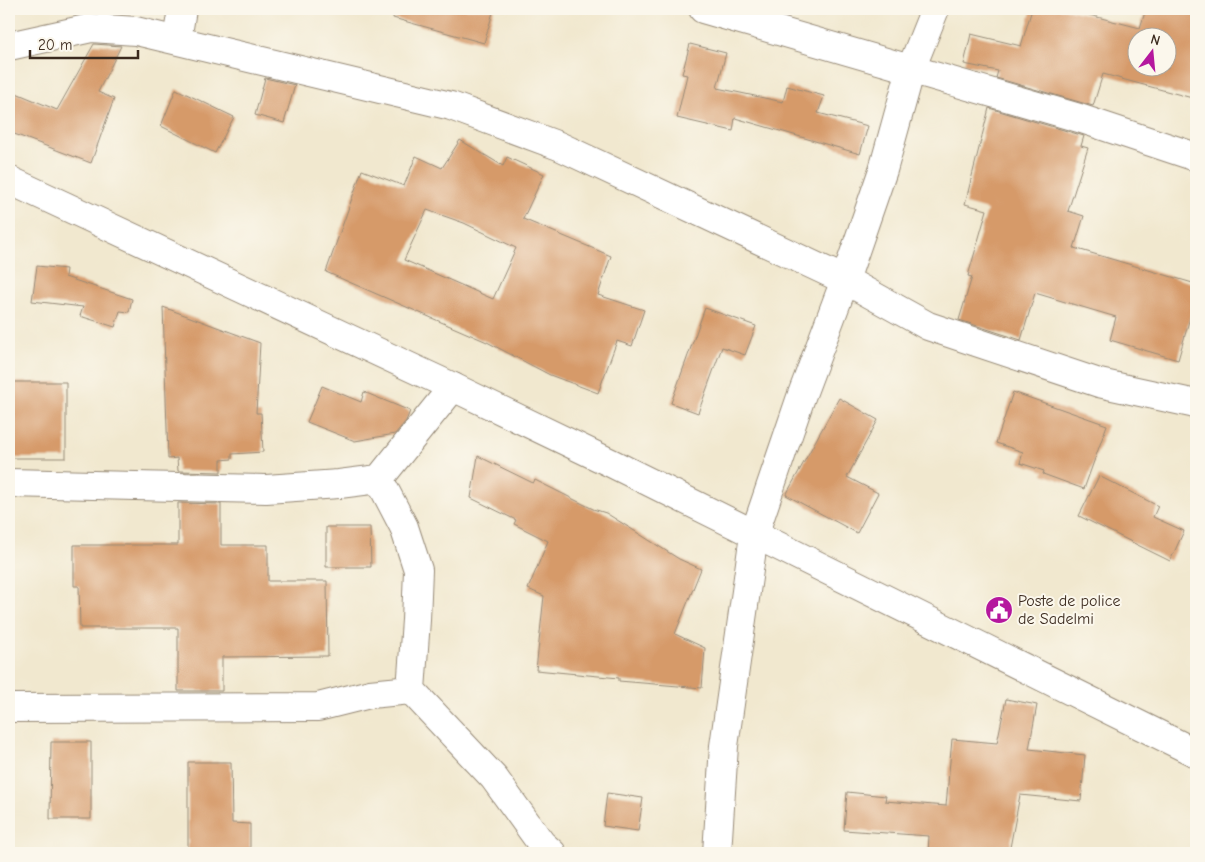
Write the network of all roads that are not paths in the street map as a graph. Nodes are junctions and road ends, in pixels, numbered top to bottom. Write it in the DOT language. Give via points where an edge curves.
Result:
graph roads {
  1 [pos="182,9"];
  2 [pos="703,9"];
  3 [pos="935,9"];
  4 [pos="178,40"];
  5 [pos="9,46"];
  6 [pos="911,69"];
  7 [pos="1196,157"];
  8 [pos="9,180"];
  9 [pos="845,280"];
  10 [pos="453,387"];
  11 [pos="1196,404"];
  12 [pos="378,479"];
  13 [pos="9,483"];
  14 [pos="754,535"];
  15 [pos="410,690"];
  16 [pos="9,708"];
  17 [pos="1196,753"];
  18 [pos="552,853"];
  19 [pos="717,853"];
  1 -- 4 [label="street"];
  2 -- 6 [label="street"];
  3 -- 6 [label="street"];
  4 -- 5 [label="street" via="136,31 90,28"];
  4 -- 9 [label="street" via="451,106 559,146"];
  6 -- 7 [label="street" via="1080,118"];
  6 -- 9 [label="street" via="883,170"];
  8 -- 10 [label="street"];
  9 -- 11 [label="street" via="928,326 1099,383"];
  9 -- 14 [label="street"];
  10 -- 12 [label="street"];
  10 -- 14 [label="street"];
  12 -- 13 [label="street" via="266,488"];
  12 -- 15 [label="street" via="404,527 418,570"];
  14 -- 17 [label="street"];
  14 -- 19 [label="street" via="724,746"];
  15 -- 16 [label="street" via="370,694 318,707"];
  15 -- 18 [label="street" via="494,778 541,843"];
}
